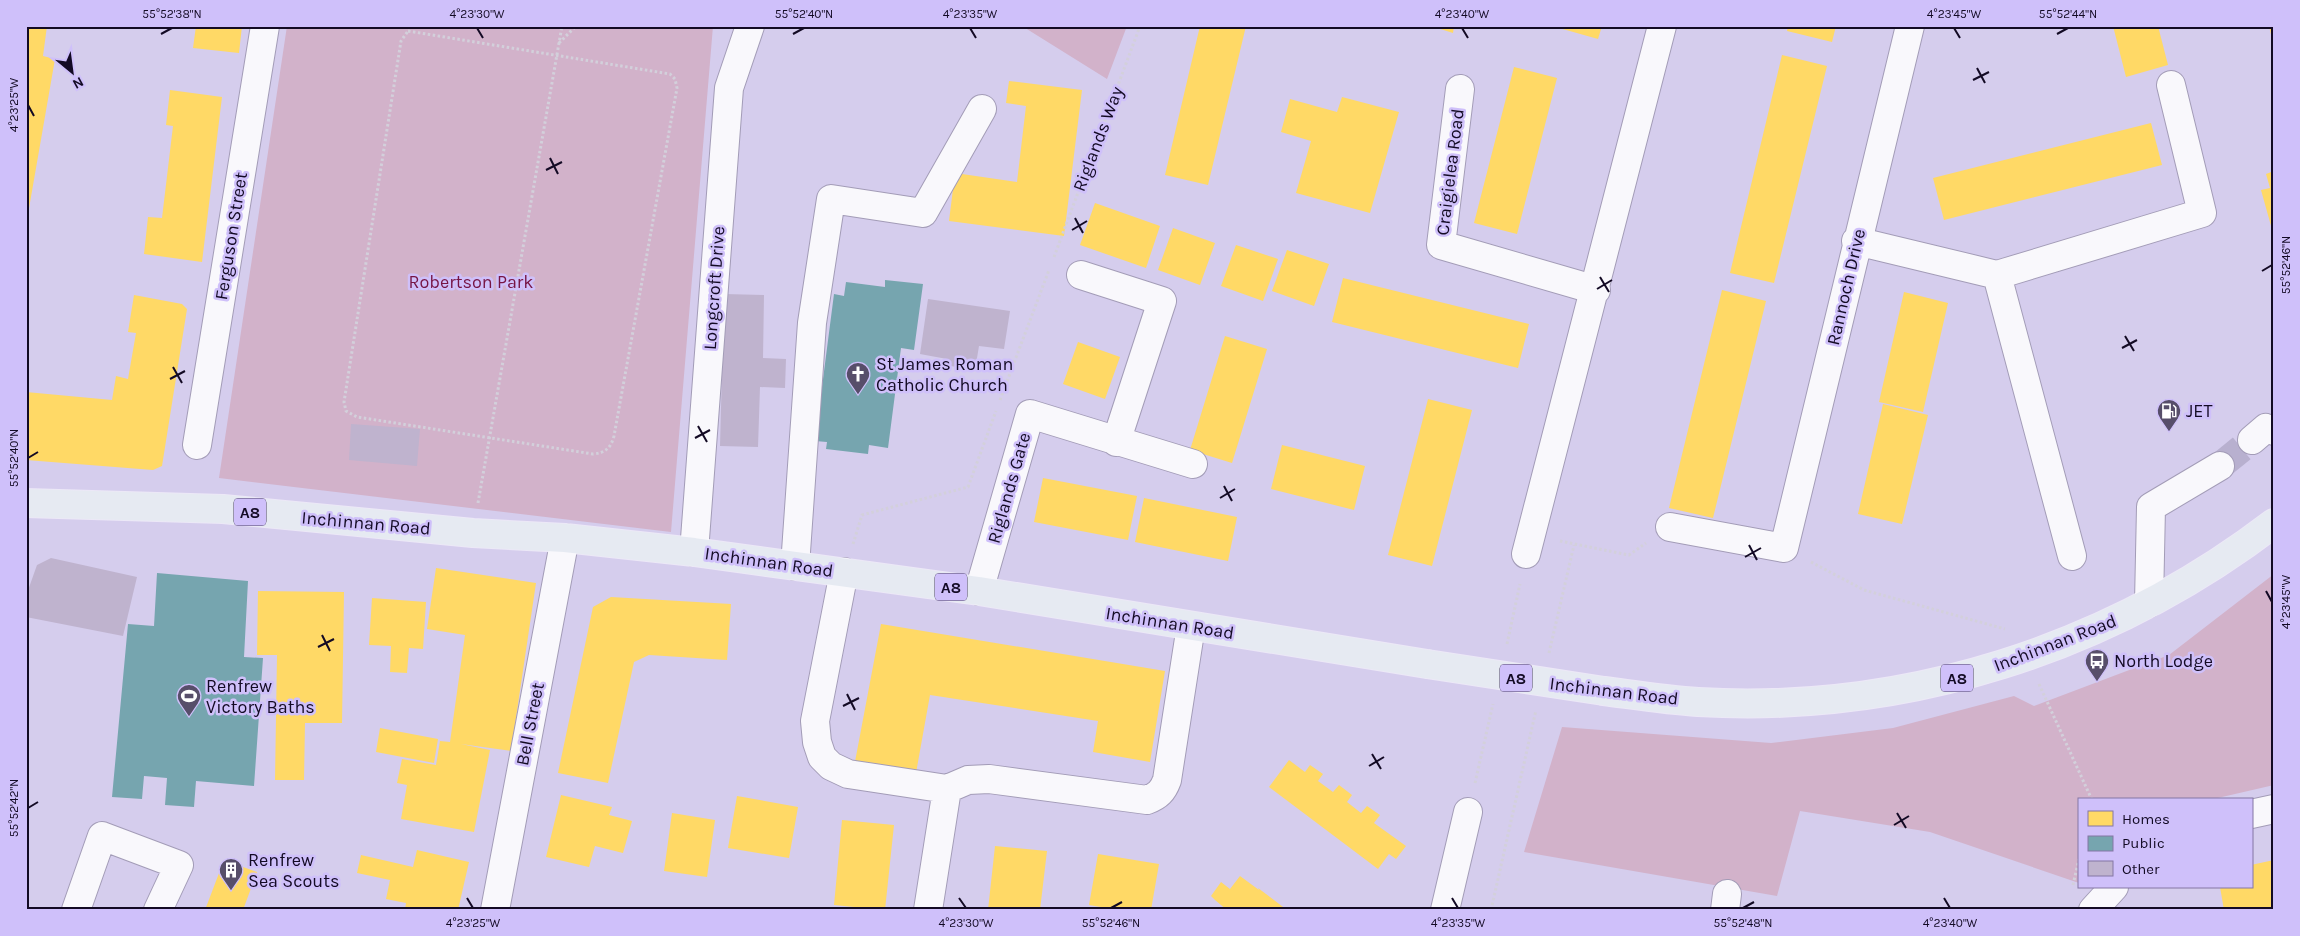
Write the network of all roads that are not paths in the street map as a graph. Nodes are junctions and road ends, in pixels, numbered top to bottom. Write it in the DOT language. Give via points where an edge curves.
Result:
graph roads {
  1 [pos="265,26"];
  2 [pos="750,26"];
  3 [pos="1662,26"];
  4 [pos="1910,26"];
  5 [pos="2171,85"];
  6 [pos="1460,89"];
  7 [pos="982,109"];
  8 [pos="1856,241"];
  9 [pos="1081,275"];
  10 [pos="1997,275"];
  11 [pos="1596,290"];
  12 [pos="1116,442"];
  13 [pos="197,446"];
  14 [pos="1193,464"];
  15 [pos="2220,466"];
  16 [pos="26,503"];
  17 [pos="2274,523"];
  18 [pos="1670,527"];
  19 [pos="565,538"];
  20 [pos="694,552"];
  21 [pos="1526,554"];
  22 [pos="2072,556"];
  23 [pos="795,566"];
  24 [pos="844,572"];
  25 [pos="979,591"];
  26 [pos="2149,603"];
  27 [pos="1191,626"];
  28 [pos="947,789"];
  29 [pos="2274,808"];
  30 [pos="1468,812"];
  31 [pos="2252,814"];
  32 [pos="2113,888"];
  33 [pos="76,910"];
  34 [pos="158,910"];
  35 [pos="495,910"];
  36 [pos="928,910"];
  37 [pos="1445,910"];
  38 [pos="2093,910"];
  1 -- 13 [label="street, Ferguson Street"];
  2 -- 20 [label="street, Longcroft Drive" via="730,88"];
  3 -- 11 [label="street"];
  4 -- 8 [label="street, Rannoch Drive"];
  5 -- 10 [label="street" via="2202,213"];
  6 -- 11 [label="street, Craigielea Road" via="1441,245"];
  7 -- 23 [label="street" via="923,213 831,199 812,323"];
  8 -- 10 [label="street"];
  8 -- 18 [label="street, Rannoch Drive" via="1784,548"];
  9 -- 12 [label="street" via="1162,301"];
  10 -- 22 [label="street"];
  11 -- 21 [label="street"];
  12 -- 14 [label="street, Riglands Gate"];
  12 -- 25 [label="street, Riglands Gate" via="1030,414"];
  15 -- 26 [label="street" via="2151,507"];
  16 -- 19 [label="main road, Inchinnan Road / A8" via="223,509 473,533"];
  17 -- 26 [label="main road, Inchinnan Road / A8" via="2196,578"];
  19 -- 20 [label="main road, Inchinnan Road / A8"];
  19 -- 35 [label="street, Bell Street"];
  20 -- 23 [label="main road, Inchinnan Road / A8"];
  23 -- 24 [label="main road, Inchinnan Road / A8"];
  24 -- 25 [label="main road, Inchinnan Road / A8"];
  24 -- 28 [label="street" via="815,721 822,757 831,766 848,774"];
  25 -- 27 [label="main road, Inchinnan Road / A8"];
  26 -- 27 [label="main road, Inchinnan Road / A8, bridge" via="2110,623 2027,657 1917,688 1828,700 1698,702 1604,692"];
  27 -- 28 [label="street" via="1167,780 1156,797 1147,800 989,779 968,780"];
  28 -- 36 [label="street"];
  29 -- 31 [label="street"];
  30 -- 37 [label="street"];
  32 -- 38 [label="street"];
  33 -- 34 [label="street" via="102,836 179,864"];
}
